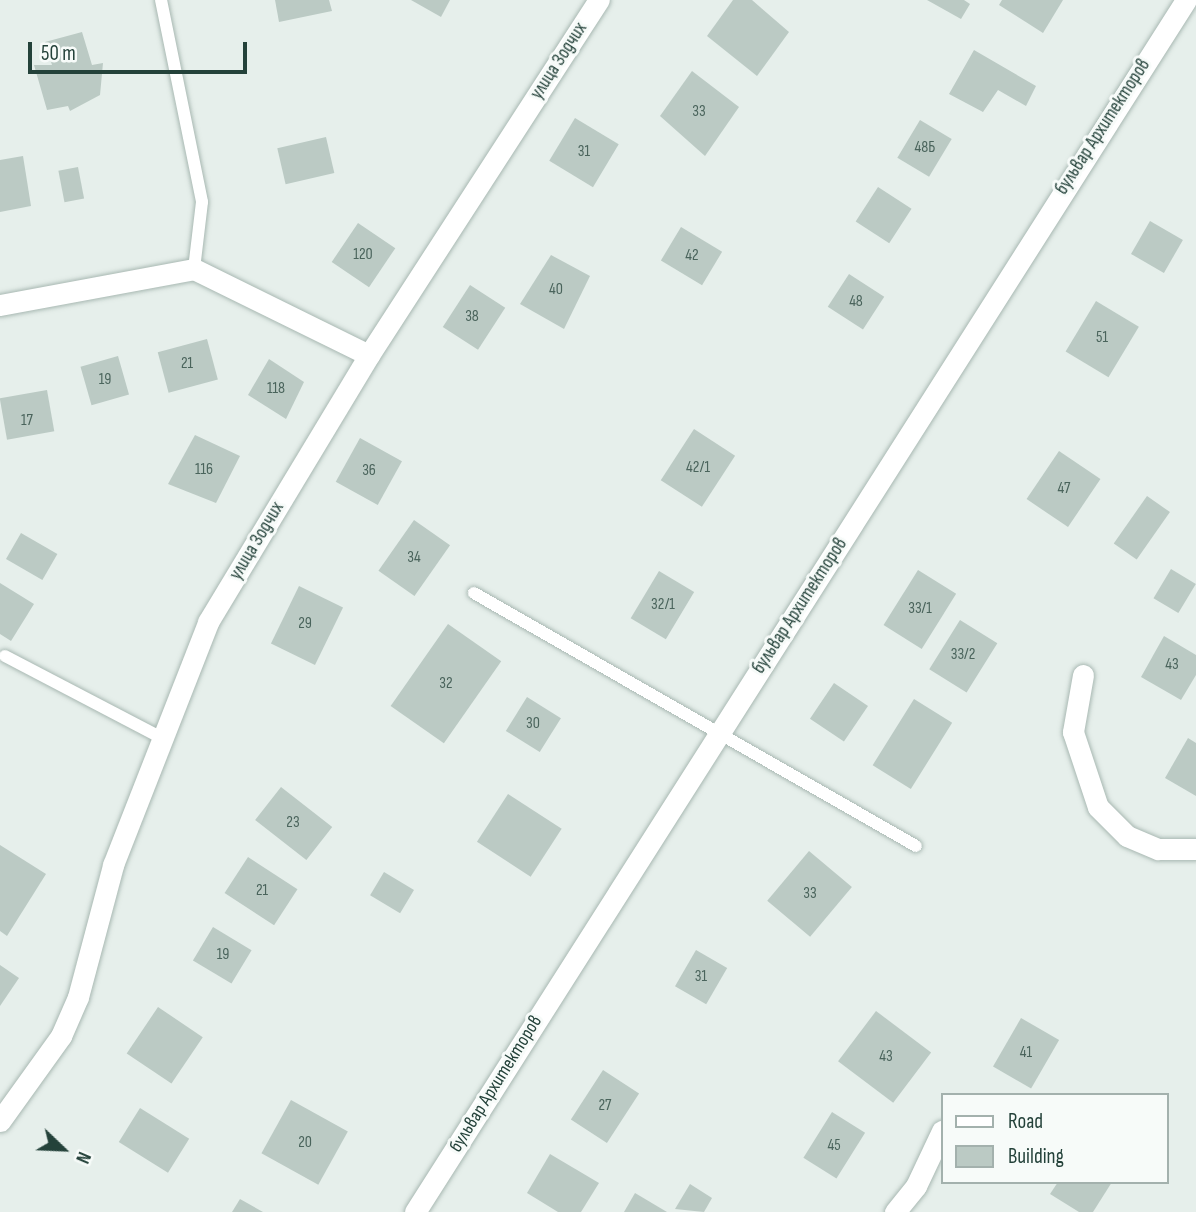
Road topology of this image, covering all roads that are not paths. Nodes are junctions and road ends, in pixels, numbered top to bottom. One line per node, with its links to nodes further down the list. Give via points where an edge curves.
1 (161, 0): 4 (lane, via 202,202)
2 (598, 0): 6 (street, улица Зодчих)
3 (1186, 0): 10 (street, бульвар Архитекторов)
4 (194, 269): 5 (street); 6 (street)
5 (0, 305)
6 (369, 355): 11 (street, улица Зодчих, via 208,622)
7 (474, 593): 10 (lane)
8 (5, 656): 11 (lane)
9 (1083, 675): 13 (street, via 1073,732 1098,807 1127,836 1158,849)
10 (721, 730): 12 (lane); 16 (street, бульвар Архитекторов)
11 (160, 737): 14 (street, улица Зодчих, via 113,865 78,997 61,1036)
12 (916, 846)
13 (1196, 849)
14 (0, 1121)
15 (940, 1135): 17 (street, via 916,1186)
16 (415, 1212)
17 (895, 1212)

